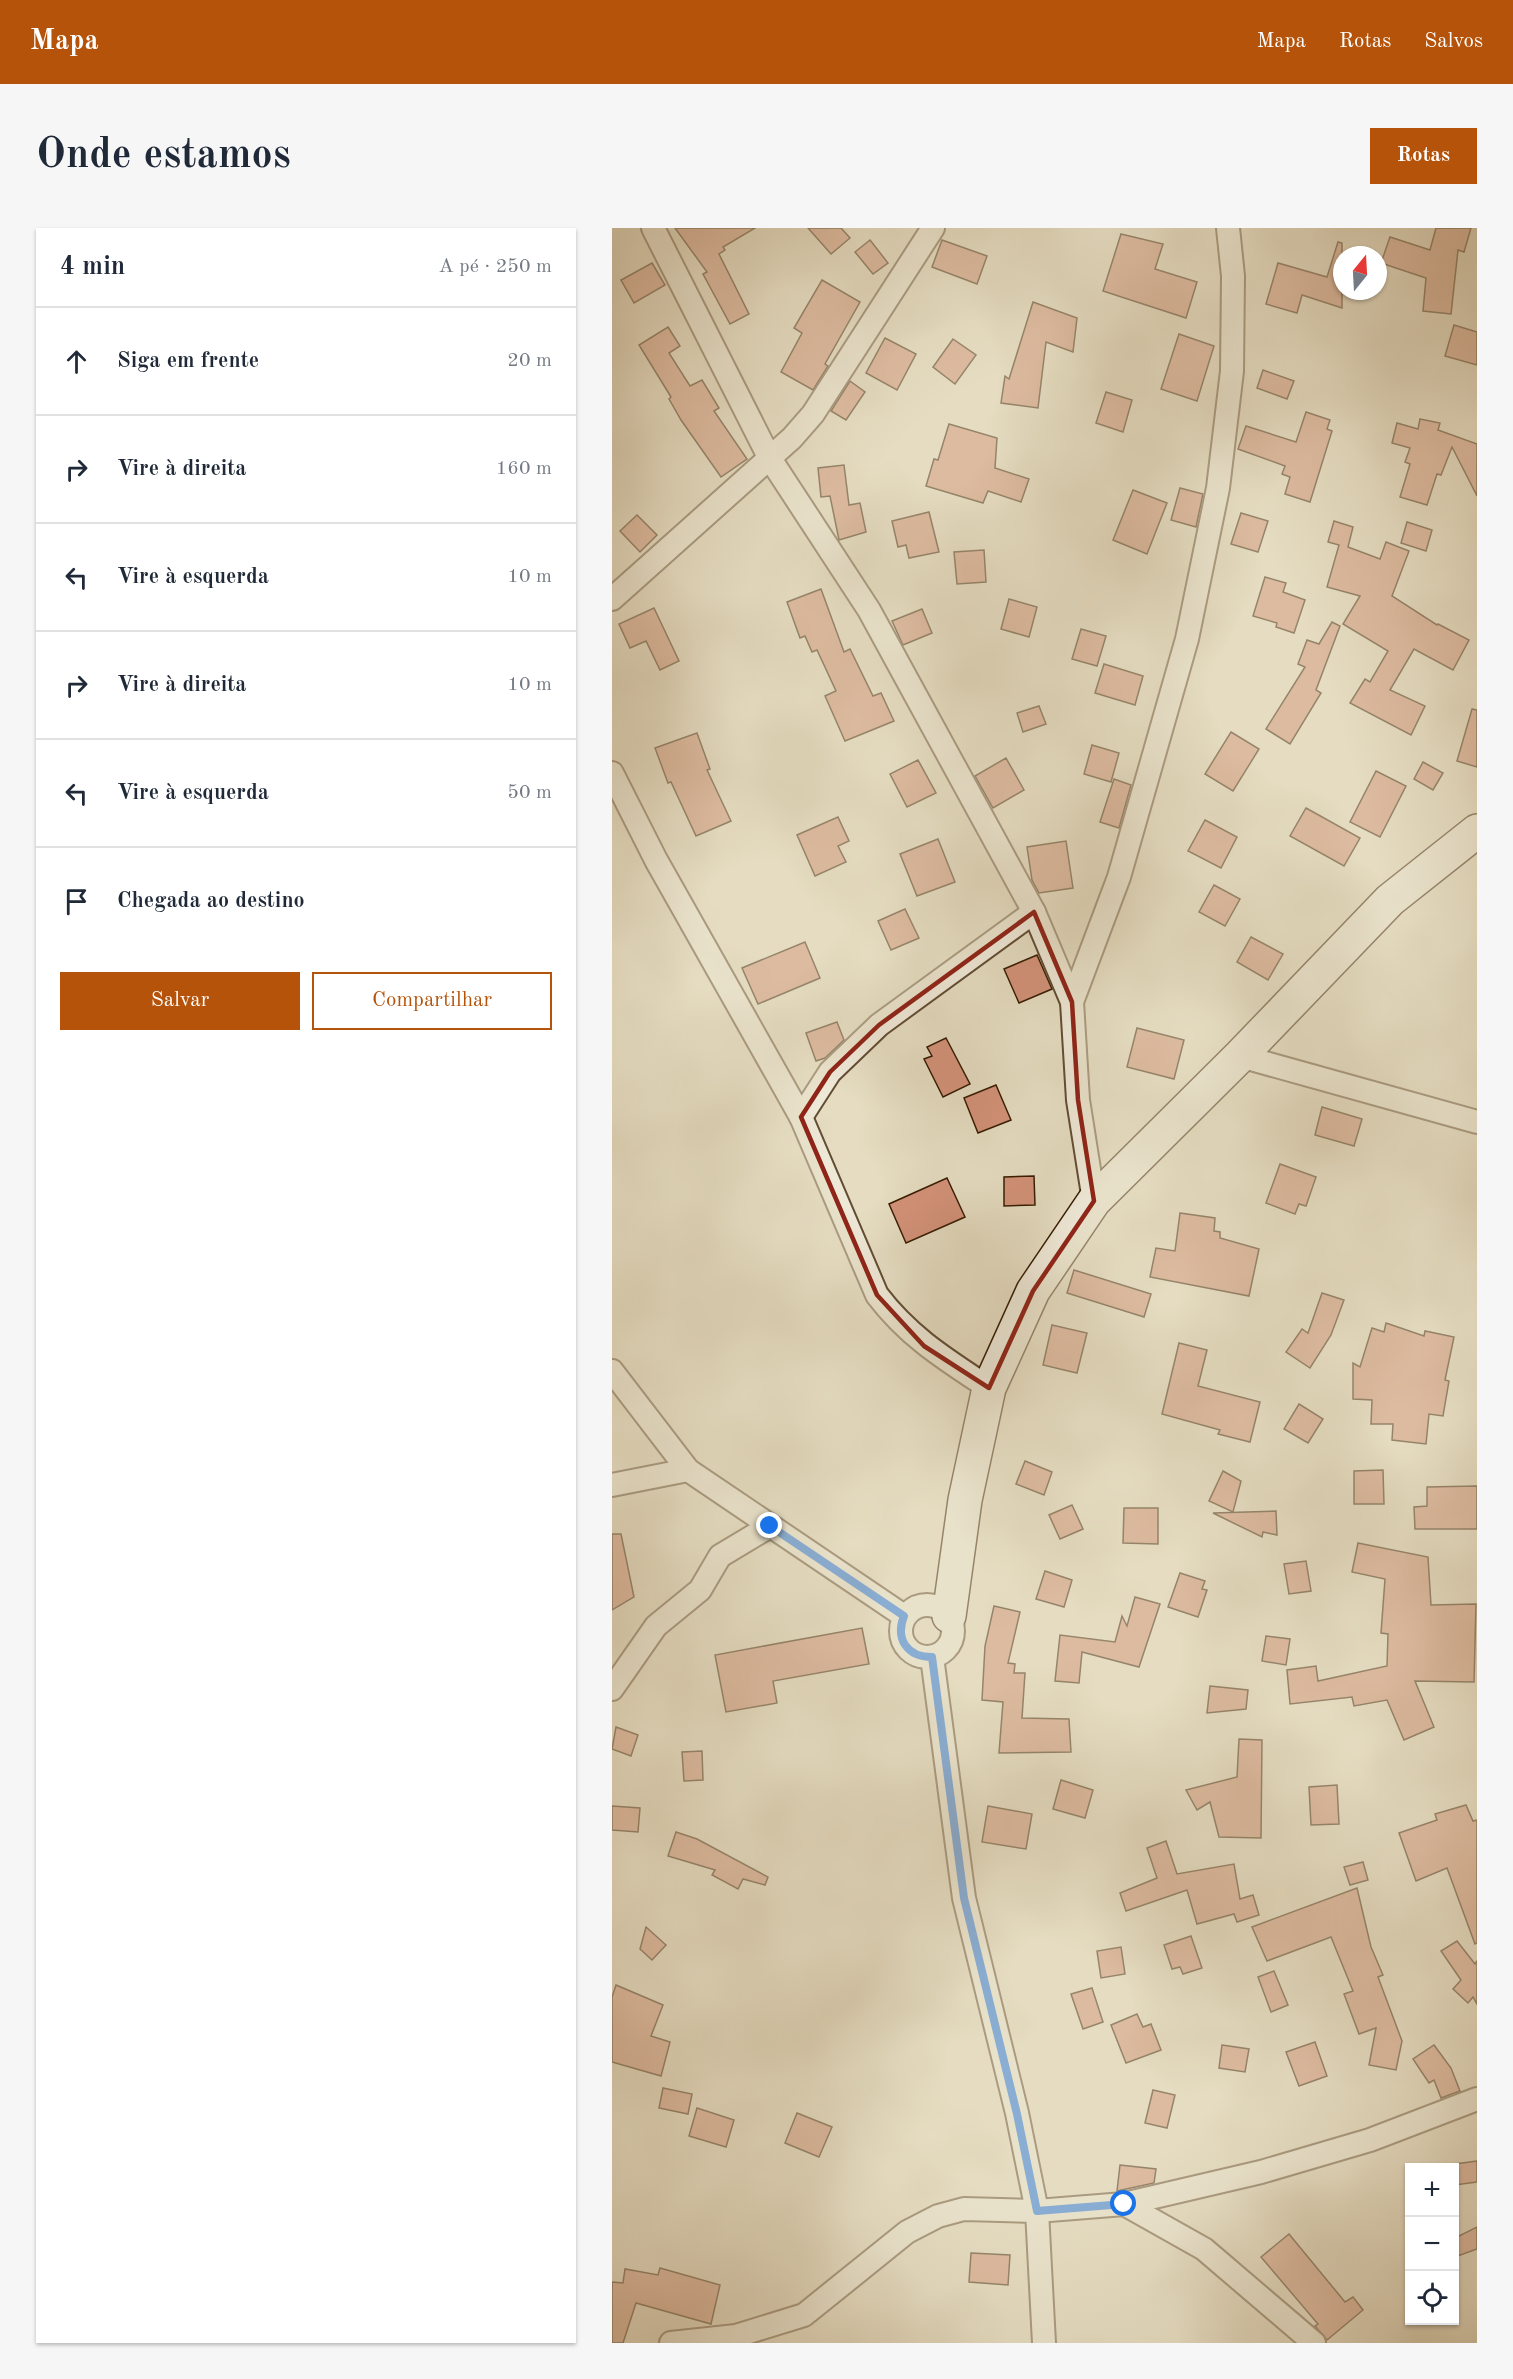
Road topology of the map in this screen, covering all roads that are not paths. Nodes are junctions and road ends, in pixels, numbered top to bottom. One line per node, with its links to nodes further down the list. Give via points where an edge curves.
1 (653, 228): 4 (street)
2 (933, 228): 4 (street, via 813,414)
3 (1228, 228): 9 (street, via 1233,276 1232,371 1218,488 1181,662 1119,878)
4 (769, 457): 5 (street); 8 (street, via 869,610)
5 (612, 599)
6 (612, 773): 11 (street, via 656,860)
7 (1477, 831): 10 (street, via 1390,900)
8 (1034, 912): 9 (street); 11 (street, via 879,1025 830,1072)
9 (1072, 1002): 13 (street, via 1078,1100)
10 (1240, 1056): 12 (street); 13 (street)
11 (801, 1117): 15 (street, via 877,1295 924,1346)
12 (1477, 1122)
13 (1094, 1201): 15 (street, via 1033,1291)
14 (612, 1371): 16 (street)
15 (989, 1388): 20 (street, via 965,1500)
16 (688, 1470): 17 (street); 18 (street)
17 (612, 1485)
18 (770, 1526): 19 (street); 22 (street, via 720,1556 700,1590 656,1626)
19 (904, 1616): 20 (street, via 911,1608 932,1604); 21 (street, via 900,1626 904,1646 912,1653)
20 (949, 1616): 21 (street, via 953,1636 942,1653)
21 (932, 1657): 25 (street, via 964,1898)
22 (612, 1689)
23 (1477, 2099): 24 (street, via 1370,2140 1262,2172)
24 (1124, 2204): 25 (street); 28 (street, via 1204,2249)
25 (1037, 2211): 26 (street, via 964,2209 938,2216 908,2232 804,2315 736,2336); 27 (street)
26 (671, 2343)
27 (1044, 2343)
28 (1314, 2343)

